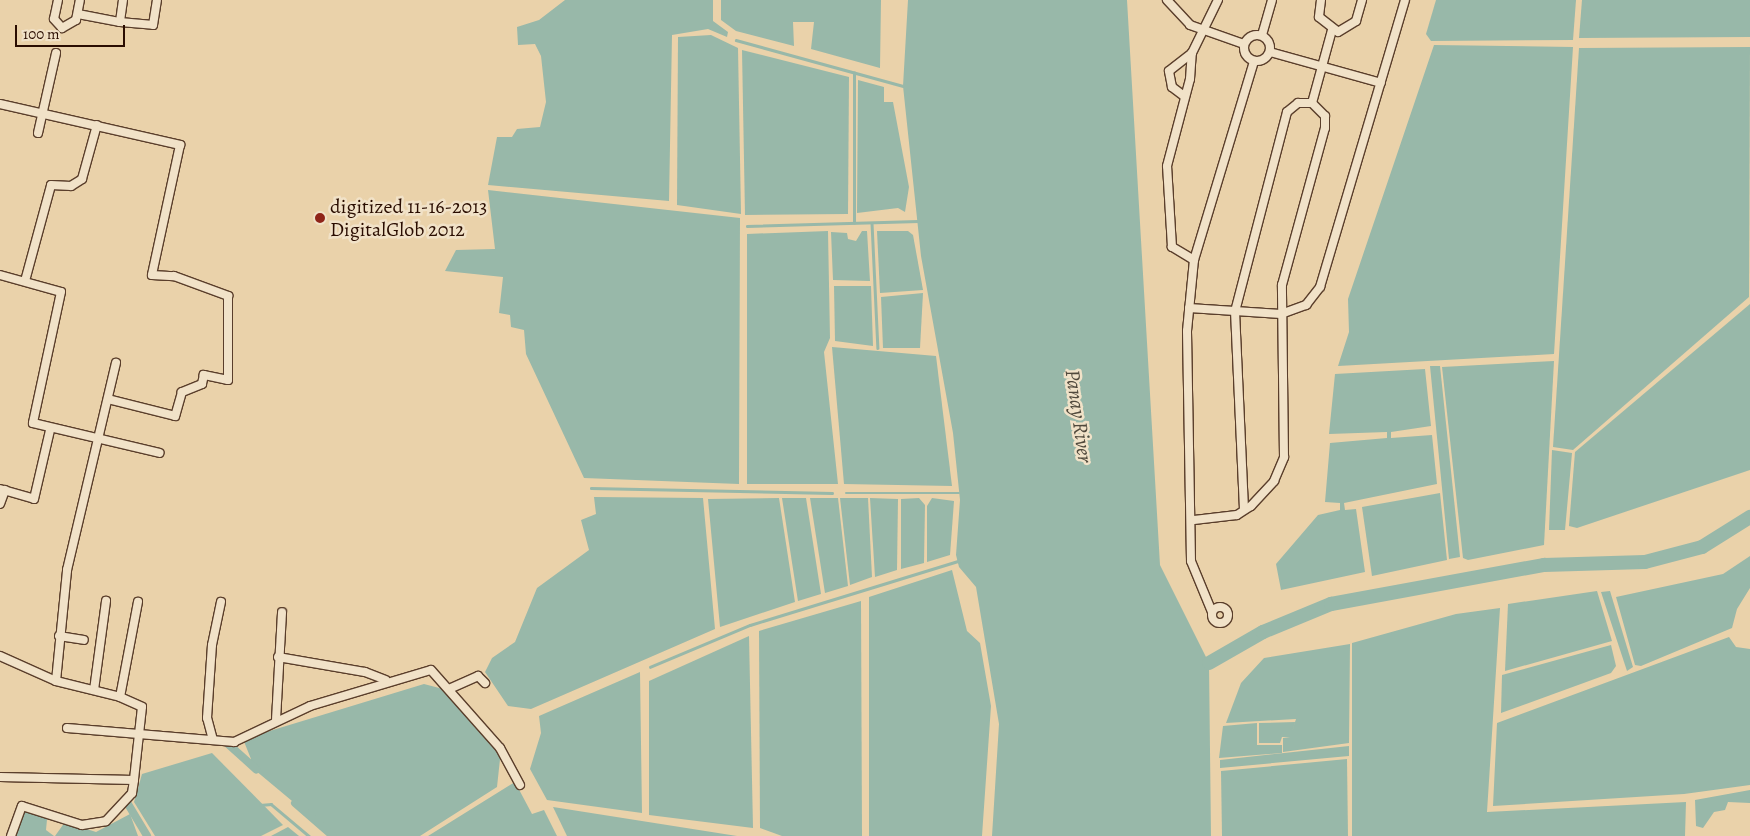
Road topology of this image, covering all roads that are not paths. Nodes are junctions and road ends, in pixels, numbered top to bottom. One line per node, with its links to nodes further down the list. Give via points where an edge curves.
1 (58, 0): 11 (street, via 56,24 71,27)
2 (80, 0): 11 (street)
3 (123, 0): 12 (street)
4 (157, 0): 12 (street, via 153,25)
5 (1167, 0): 14 (street, via 1180,17)
6 (1218, 0): 14 (street)
7 (1272, 0): 15 (street)
8 (1321, 0): 13 (street, via 1319,17)
9 (1362, 0): 13 (street, via 1351,27)
10 (1406, 0): 22 (street)
11 (78, 14): 12 (street)
12 (120, 22)
13 (1332, 30): 21 (street)
14 (1202, 32): 16 (street); 19 (street)
15 (1262, 35): 16 (street, via 1253,35); 17 (street, via 1270,44)
16 (1244, 44): 20 (street, via 1245,52)
17 (1270, 52): 20 (street, via 1266,58); 21 (street)
18 (56, 53): 26 (street)
19 (1192, 53): 23 (street); 23 (street, via 1169,71 1172,87)
20 (1254, 61): 29 (street)
21 (1323, 68): 22 (street); 24 (street)
22 (1381, 83): 34 (street, via 1325,277 1306,305)
23 (1184, 96): 29 (street, via 1169,154 1168,186 1172,247)
24 (1312, 103): 33 (street, via 1298,103 1288,112); 34 (street, via 1325,116 1325,128 1286,266)
25 (0, 104): 26 (street)
26 (41, 115): 27 (street); 28 (street)
27 (97, 125): 31 (street, via 82,179 71,186 52,185); 36 (street, via 180,145 152,275 174,276 228,296 228,380 204,375 202,384 182,392 175,416)
28 (38, 134)
29 (1194, 260): 32 (street)
30 (0, 275): 31 (street)
31 (25, 281): 37 (street, via 61,292 33,414 33,423)
32 (1189, 308): 33 (street); 43 (street, via 1185,377)
33 (1235, 311): 34 (street); 42 (street)
34 (1281, 314): 42 (street, via 1284,457 1274,481)
35 (116, 363): 36 (street)
36 (108, 399): 38 (street)
37 (50, 430): 38 (street); 40 (street, via 34,499)
38 (99, 440): 39 (street); 49 (street, via 67,570)
39 (160, 453)
40 (2, 490): 41 (street)
41 (0, 504)
42 (1244, 509): 43 (street, via 1221,518)
43 (1194, 520): 48 (street, via 1191,561)
44 (106, 600): 57 (street)
45 (138, 602): 58 (street)
46 (220, 602): 62 (street, via 212,645 207,718)
47 (282, 612): 52 (street)
48 (1212, 612)
49 (59, 636): 50 (street); 54 (street)
50 (84, 640)
51 (0, 656): 54 (street)
52 (278, 657): 53 (street, via 366,672); 59 (street)
53 (386, 680): 56 (street, via 431,670); 59 (street)
54 (56, 681): 57 (street)
55 (485, 683): 56 (street, via 478,676)
56 (449, 689): 65 (street, via 500,748)
57 (94, 690): 58 (street)
58 (120, 697): 61 (street, via 140,705)
59 (276, 720): 62 (street, via 234,742)
60 (67, 728): 61 (street)
61 (139, 737): 62 (street); 64 (street)
62 (213, 740)
63 (0, 777): 64 (street)
64 (134, 780): 66 (street, via 132,793 106,821 82,825 22,806)
65 (520, 785)
66 (10, 836)

